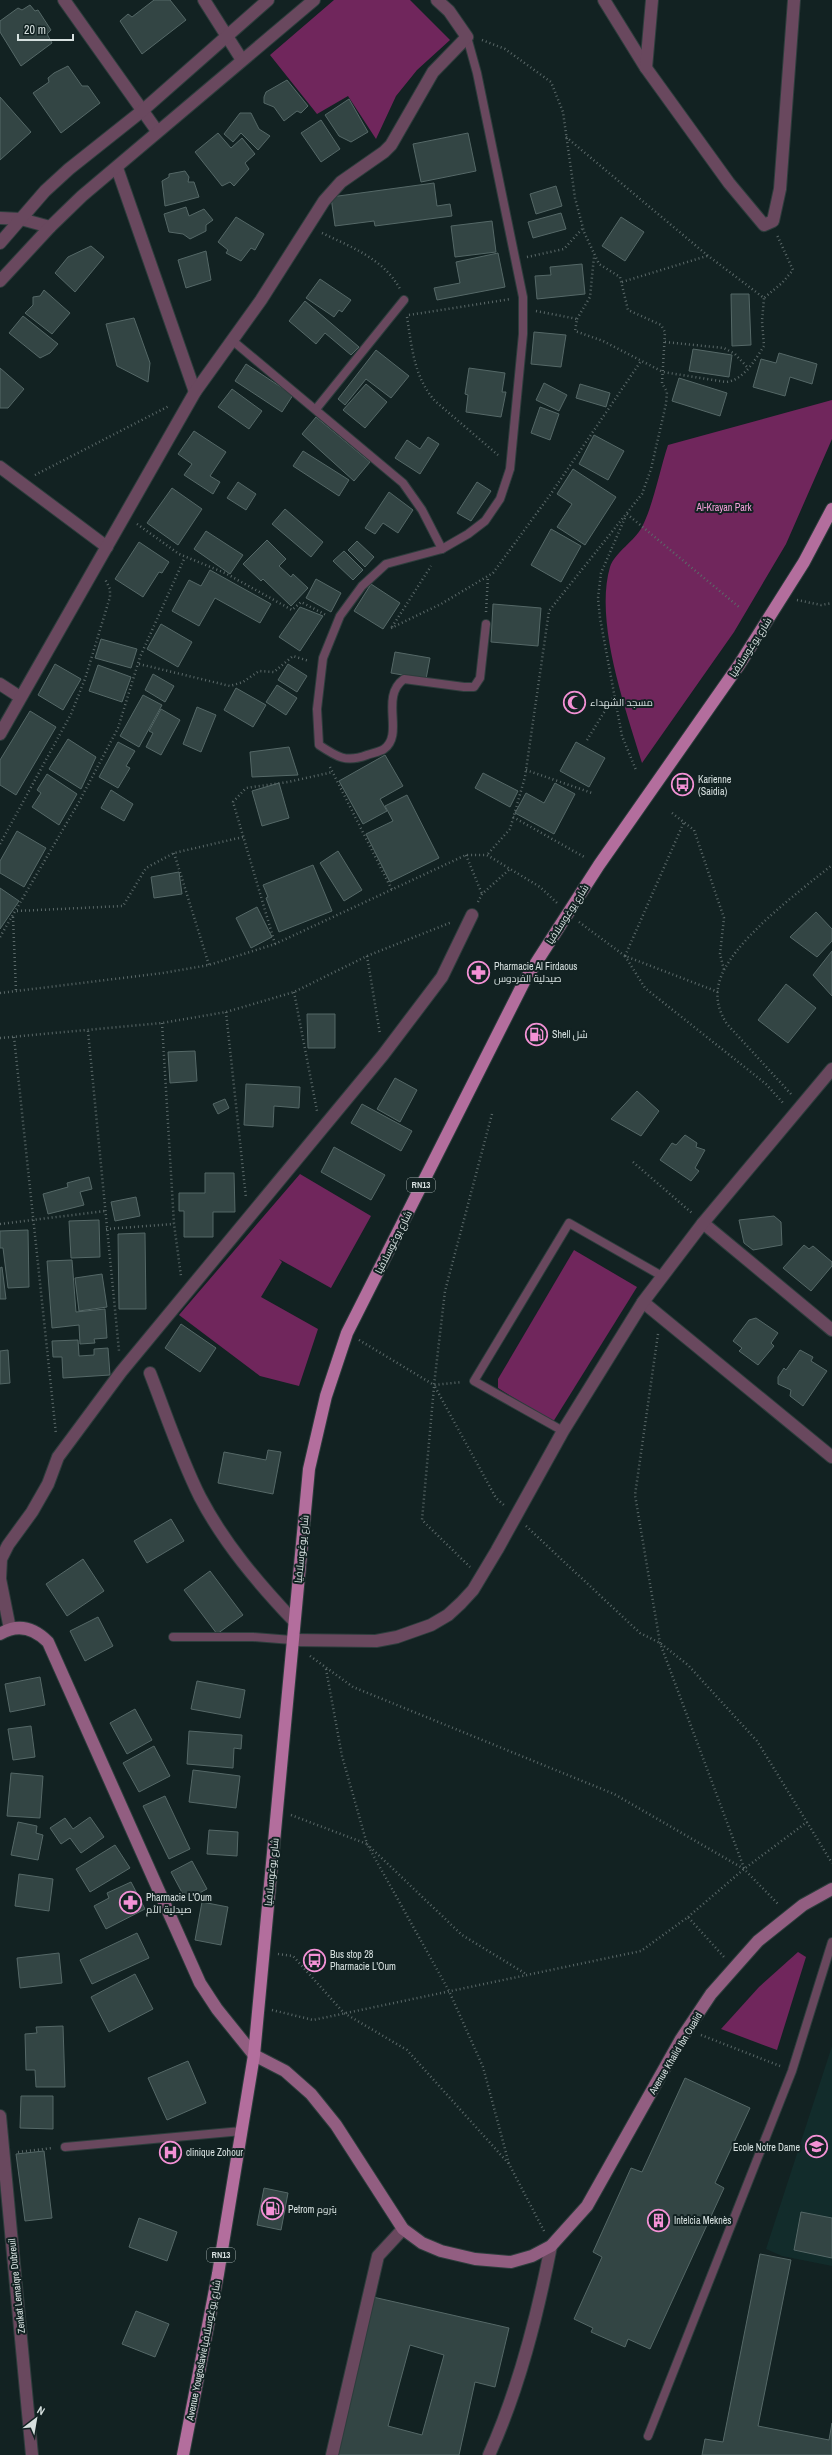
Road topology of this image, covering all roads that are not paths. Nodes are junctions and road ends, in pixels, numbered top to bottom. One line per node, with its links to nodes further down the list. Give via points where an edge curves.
1 (64, 0): 13 (street)
2 (204, 0): 9 (street)
3 (268, 0): 9 (street)
4 (314, 0): 11 (street)
5 (437, 0): 10 (street, via 449,11)
6 (604, 0): 12 (street)
7 (652, 0): 12 (street)
8 (794, 0): 12 (street, via 780,189 778,208 771,224 764,225 759,222)
9 (227, 35): 11 (street); 13 (street)
10 (467, 37): 22 (street, via 433,72 391,145 341,182 324,201); 28 (lane, via 516,259 522,297 523,334 510,465 500,499 485,520 468,534)
11 (242, 60): 14 (street)
12 (646, 68)
13 (142, 111): 14 (street); 17 (street, via 69,169)
14 (157, 131): 15 (street)
15 (116, 168): 18 (street); 23 (street)
16 (0, 218): 17 (street)
17 (21, 219): 18 (street); 19 (street)
18 (50, 227): 20 (street)
19 (0, 243)
20 (0, 281)
21 (404, 300): 24 (lane)
22 (233, 341): 23 (street); 24 (lane)
23 (196, 392): 27 (street)
24 (316, 409): 28 (lane, via 403,483 422,510)
25 (0, 467): 27 (street)
26 (832, 509): 42 (main road, شارع يوغوسلافيا / RN13, via 804,562 739,665 599,865 525,980 347,1333 326,1396 309,1470)
27 (107, 547): 31 (street)
28 (442, 549): 29 (lane, via 386,564 362,586 337,621 322,664 317,709 319,745 336,757 354,760 385,748 392,735 392,694 397,684 404,679 474,687 480,678)
29 (486, 624)
30 (0, 684): 31 (street)
31 (20, 697): 32 (street)
32 (0, 734)
33 (472, 915): 43 (street, via 442,977 383,1055 121,1372 58,1457 48,1484 1,1559 0,1579)
34 (832, 1069): 35 (street)
35 (703, 1223): 36 (street); 38 (street)
36 (662, 1276): 37 (street); 40 (lane, via 569,1223 474,1381)
37 (643, 1302): 40 (street); 41 (street)
38 (832, 1330)
39 (150, 1373): 42 (street, via 201,1498 237,1555)
40 (563, 1431): 45 (street, via 473,1590 448,1615 431,1625 397,1637 376,1641)
41 (832, 1457)
42 (293, 1620): 45 (main road, شارع يوغوسلافيا / RN13)
43 (5, 1632): 48 (main road, via 21,1628 31,1630 48,1642 200,1983)
44 (173, 1637): 45 (lane, via 253,1637)
45 (292, 1640): 48 (main road, شارع يوغوسلافيا / RN13)
46 (832, 1889): 54 (main road, Avenue Khalid Ibn Oualid, via 803,1905 758,1941 711,1994 687,2029 587,2206)
47 (832, 1942): 55 (lane, via 792,2071)
48 (254, 2055): 50 (main road, Avenue Yougoslavieشارع يوغوسلافيا / RN13); 53 (main road, via 285,2072 310,2094 336,2125)
49 (0, 2116): 52 (street, Zenkat Lemaiqre Dubreuil)
50 (242, 2131): 51 (lane); 57 (main road, Avenue Yougoslavieشارع يوغوسلافيا / RN13, via 218,2274)
51 (65, 2147)
52 (1, 2154): 56 (street, Zenkat Lemaiqre Dubreuil)
53 (403, 2229): 54 (main road, via 422,2243 440,2251 475,2259 511,2262 532,2256); 58 (street, via 378,2256)
54 (551, 2246): 59 (street, via 538,2311 503,2425)
55 (648, 2436)
56 (32, 2455)
57 (183, 2455)
58 (332, 2455)
59 (490, 2455)

